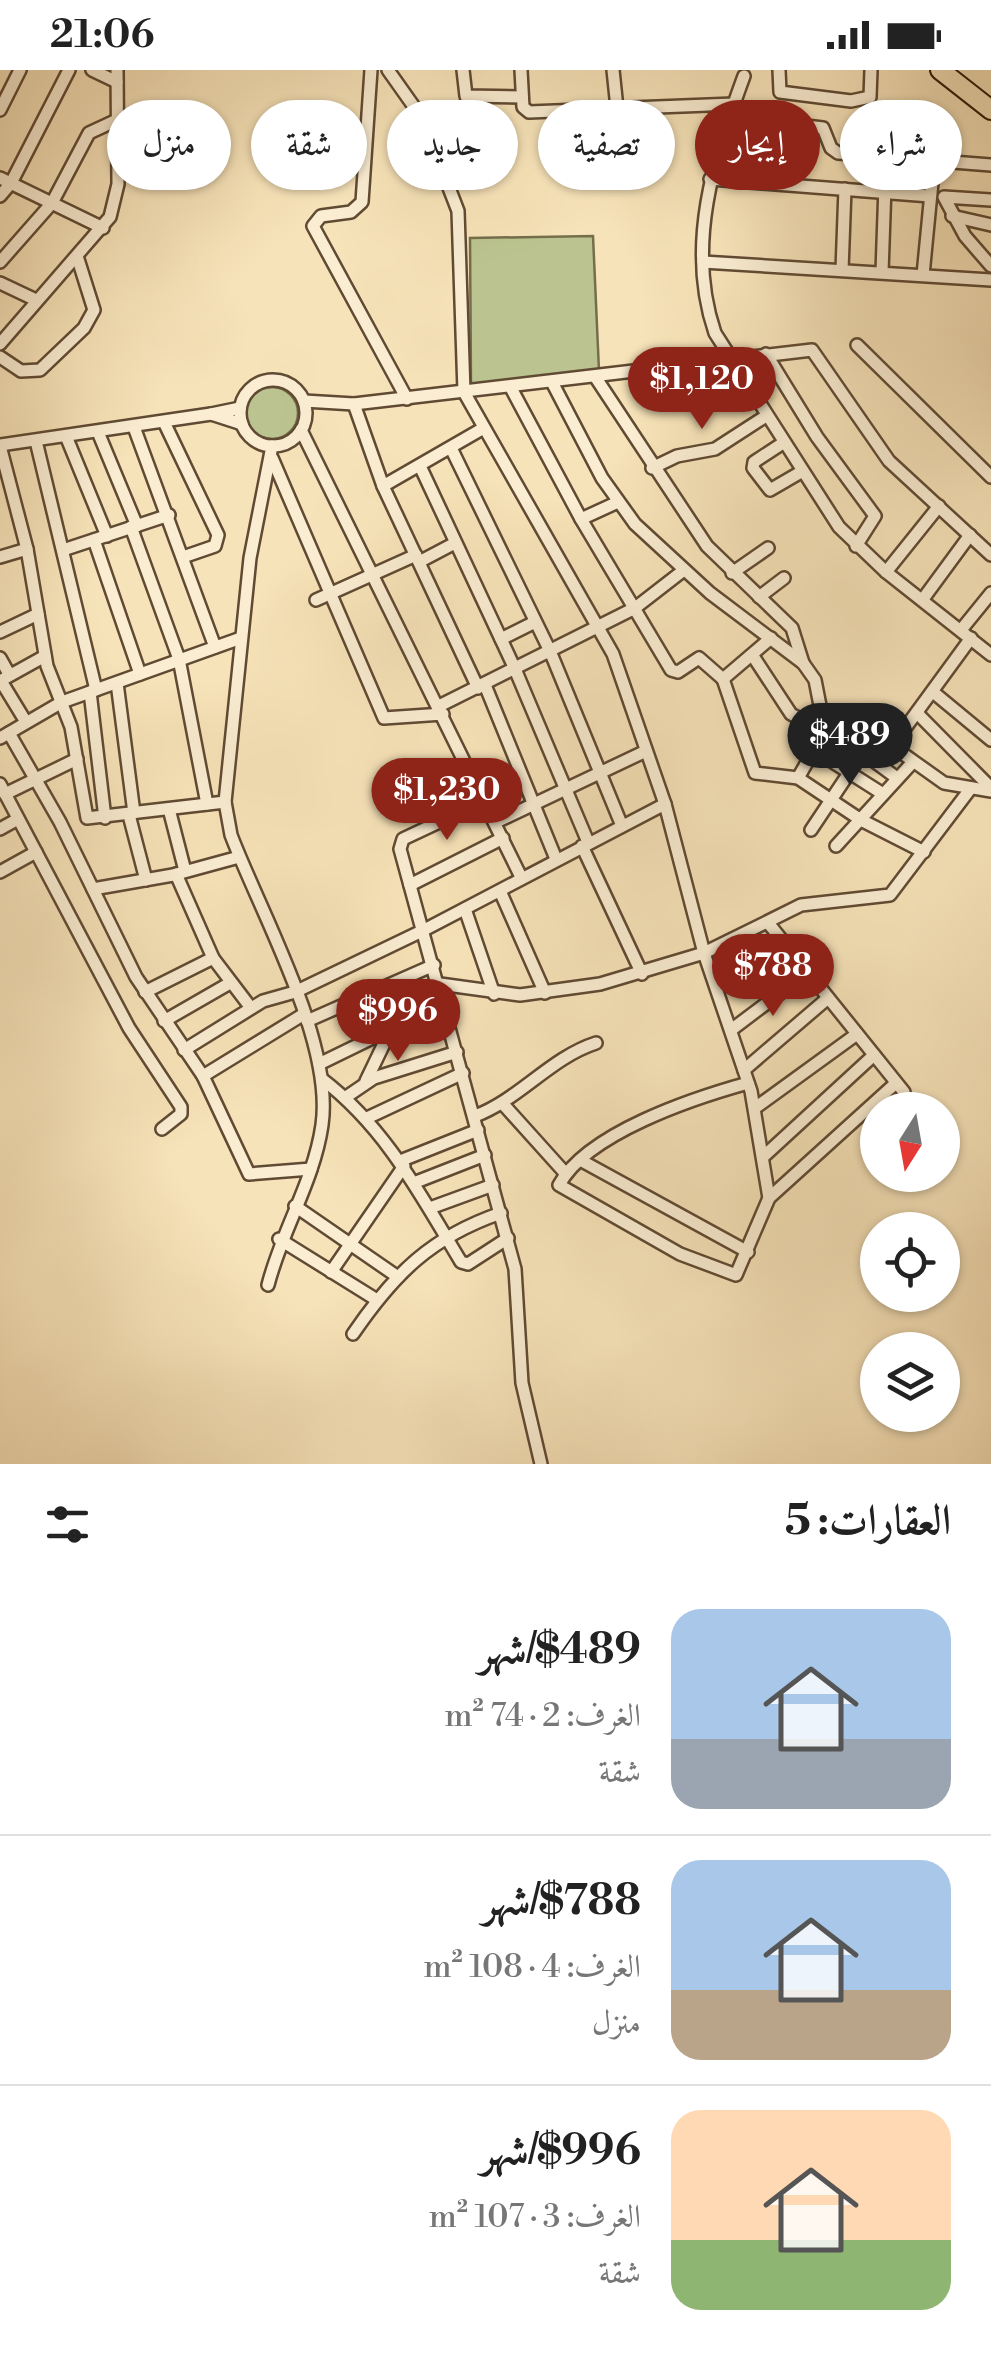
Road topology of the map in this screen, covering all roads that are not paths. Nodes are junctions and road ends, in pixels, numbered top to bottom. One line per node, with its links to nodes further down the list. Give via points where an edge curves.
1 (20, 70): 19 (street)
2 (69, 70): 27 (street)
3 (92, 70): 14 (street)
4 (371, 70): 60 (street, via 362,202 351,212 321,216 313,226)
5 (388, 70): 59 (street, via 422,118 455,198)
6 (463, 70): 15 (street, via 466,96)
7 (521, 70): 15 (street)
8 (614, 70): 17 (street)
9 (779, 70): 10 (street, via 780,92 860,101 871,94)
10 (871, 70)
11 (940, 70): 20 (main road)
12 (954, 70): 16 (main road)
13 (746, 72): 18 (street)
14 (117, 76)
15 (522, 97): 21 (street, via 529,112)
16 (991, 98)
17 (617, 100)
18 (736, 100)
19 (0, 110)
20 (991, 110)
21 (538, 112)
22 (107, 125): 37 (street, via 89,133)
23 (820, 127): 24 (street)
24 (840, 152)
25 (962, 163): 26 (street)
26 (991, 165)
27 (6, 180): 34 (street); 37 (street)
28 (116, 190): 40 (street)
29 (709, 190): 43 (street)
30 (845, 190): 45 (street)
31 (858, 190): 33 (street)
32 (931, 190): 35 (street)
33 (885, 192): 35 (street); 46 (street)
34 (0, 196)
35 (930, 196): 47 (street)
36 (991, 200): 38 (street, via 944,197)
37 (52, 203): 40 (street); 42 (street)
38 (952, 216): 39 (street); 44 (street)
39 (991, 225)
40 (103, 228): 41 (street)
41 (77, 256): 50 (street); 54 (street, via 94,301 92,318 40,370 21,371)
42 (0, 262)
43 (703, 262): 45 (street); 55 (street, via 704,298)
44 (991, 266)
45 (842, 270): 46 (street)
46 (882, 272): 47 (street)
47 (922, 274): 48 (street)
48 (991, 280)
49 (0, 283): 50 (street)
50 (36, 300): 51 (street)
51 (0, 344)
52 (857, 344): 82 (street)
53 (766, 354): 55 (street); 86 (street, via 812,350 888,461); 93 (street, via 875,516)
54 (0, 357)
55 (729, 357): 56 (street); 66 (street)
56 (596, 378): 57 (street); 80 (street)
57 (552, 382): 58 (street); 85 (street)
58 (510, 386): 59 (street); 88 (street)
59 (464, 392): 60 (street); 71 (street)
60 (407, 398): 62 (street)
61 (304, 400): 63 (street); 64 (street, via 290,384 268,380 248,390); 69 (street)
62 (354, 404): 63 (street); 83 (street)
63 (335, 406): 69 (street)
64 (240, 408): 65 (street); 68 (street)
65 (210, 414): 67 (street); 68 (street)
66 (766, 416): 75 (street); 80 (street, via 715,449)
67 (164, 422): 70 (street); 99 (street, via 218,535 215,546)
68 (242, 424): 78 (street)
69 (303, 426): 78 (street); 104 (street)
70 (134, 427): 72 (street); 87 (street)
71 (482, 429): 77 (street); 114 (street)
72 (98, 432): 73 (street); 89 (street)
73 (66, 436): 74 (street); 91 (street)
74 (36, 441): 76 (street); 96 (street)
75 (783, 444): 81 (street); 81 (street, via 752,468 770,490)
76 (0, 446): 84 (street)
77 (451, 448): 79 (street); 113 (street)
78 (272, 452): 106 (street); 117 (street)
79 (420, 466): 83 (street); 92 (street)
80 (652, 468): 103 (street)
81 (801, 472): 93 (street)
82 (991, 476)
83 (383, 486): 100 (street)
84 (6, 495): 95 (street)
85 (618, 502): 88 (street); 101 (street)
86 (939, 506): 90 (street); 102 (street)
87 (169, 515): 89 (street); 99 (street)
88 (582, 519): 111 (street)
89 (134, 527): 91 (street); 126 (street)
90 (970, 535): 98 (street); 109 (street)
91 (101, 538): 96 (street); 129 (street)
92 (455, 542): 100 (street); 119 (street)
93 (856, 546): 102 (street)
94 (768, 548): 103 (street)
95 (27, 549): 97 (street); 112 (street)
96 (62, 550): 134 (street)
97 (0, 556)
98 (991, 556)
99 (183, 557): 120 (street)
100 (417, 559): 104 (street); 133 (street)
101 (684, 570): 111 (street); 118 (street)
102 (886, 572): 109 (street)
103 (732, 573): 108 (street)
104 (372, 576): 106 (street); 137 (street)
105 (784, 578): 108 (street)
106 (332, 593): 110 (street); 137 (street, via 384,718)
107 (991, 593): 116 (street)
108 (759, 597): 127 (street, via 792,628)
109 (923, 599): 116 (street)
110 (316, 600)
111 (635, 608): 114 (street); 131 (street, via 671,670 699,658)
112 (38, 614): 115 (street); 123 (street)
113 (535, 622): 119 (street); 122 (street)
114 (600, 626): 122 (street); 145 (street)
115 (0, 632)
116 (966, 634): 121 (street); 135 (street)
117 (241, 638): 120 (street); 161 (street)
118 (771, 638): 124 (street); 127 (street)
119 (501, 639): 128 (street)
120 (215, 646): 126 (street)
121 (989, 649)
122 (550, 651): 128 (street); 150 (street)
123 (45, 656): 130 (street); 136 (street)
124 (752, 656): 131 (street); 140 (street, via 791,714)
125 (0, 658): 130 (street)
126 (179, 659): 129 (street); 162 (street)
127 (803, 663): 140 (street, via 821,697)
128 (515, 669): 133 (street); 157 (street)
129 (140, 674): 132 (street)
130 (3, 678): 139 (street)
131 (723, 679): 151 (street, via 755,773)
132 (117, 683): 134 (street); 166 (street)
133 (481, 686): 137 (street); 164 (street)
134 (93, 691): 136 (street); 167 (street)
135 (933, 692): 138 (street); 142 (street)
136 (62, 702): 139 (street); 147 (street)
137 (442, 710): 154 (street)
138 (918, 714): 143 (street); 158 (street)
139 (26, 722): 141 (street)
140 (820, 730): 144 (street)
141 (5, 735): 153 (street)
142 (991, 740)
143 (892, 746): 146 (street, via 873,737); 148 (street)
144 (814, 750): 149 (street); 151 (street)
145 (646, 751): 150 (street); 163 (street)
146 (862, 753): 149 (street); 152 (street)
147 (77, 759): 153 (street); 167 (street, via 87,818)
148 (912, 763): 152 (street); 155 (street, via 950,786)
149 (851, 772): 159 (street); 160 (street)
150 (600, 775): 157 (street); 171 (street)
151 (798, 778): 160 (street)
152 (898, 778): 159 (street)
153 (36, 780): 156 (street); 186 (street)
154 (478, 783): 170 (street); 185 (street, via 446,816 400,842)
155 (971, 788): 158 (street); 178 (street)
156 (2, 789): 168 (street)
157 (567, 790): 164 (street); 175 (street)
158 (991, 790)
159 (883, 794): 169 (street)
160 (832, 801): 169 (street); 173 (street)
161 (225, 802): 162 (street); 179 (street)
162 (207, 804): 165 (street)
163 (665, 804): 171 (street); 191 (street)
164 (533, 807): 170 (street); 180 (street)
165 (169, 810): 166 (street); 182 (street)
166 (131, 814): 167 (street); 184 (street)
167 (105, 818)
168 (18, 819): 172 (street); 177 (street)
169 (861, 820): 176 (street); 178 (street)
170 (496, 822): 174 (street)
171 (622, 826): 175 (street)
172 (0, 828)
173 (811, 830)
174 (503, 838): 183 (street); 185 (street)
175 (585, 844): 180 (street); 195 (street)
176 (836, 846)
177 (36, 852): 181 (street); 225 (street, via 128,1028 181,1107)
178 (924, 852): 189 (street, via 890,895 814,902)
179 (239, 856): 182 (street); 199 (street)
180 (556, 859): 183 (street)
181 (0, 872)
182 (180, 873): 184 (street); 192 (street)
183 (521, 877): 187 (street)
184 (146, 880): 186 (street)
185 (410, 885): 190 (street)
186 (93, 888): 198 (street)
187 (500, 890): 188 (street); 200 (street)
188 (465, 909): 190 (street); 201 (street)
189 (769, 924): 191 (street); 194 (street)
190 (424, 930): 193 (street); 199 (street)
191 (704, 953): 195 (street); 208 (street)
192 (213, 958): 196 (street); 198 (street)
193 (434, 965): 197 (street); 205 (street)
194 (808, 972): 202 (street); 208 (street)
195 (642, 974): 200 (street)
196 (230, 983): 204 (street); 206 (street)
197 (440, 984): 201 (street); 203 (street)
198 (146, 992): 206 (street)
199 (295, 992): 204 (street); 205 (street)
200 (545, 993): 201 (street)
201 (494, 994)
202 (828, 998): 209 (street); 217 (street)
203 (444, 1004): 207 (street); 212 (street)
204 (251, 1008): 211 (street)
205 (305, 1018): 214 (street); 216 (street)
206 (164, 1021): 211 (street)
207 (391, 1030): 214 (street); 219 (street)
208 (731, 1030): 217 (street)
209 (857, 1034): 213 (street); 222 (street)
210 (596, 1043): 221 (street, via 570,1053)
211 (184, 1050): 216 (street)
212 (457, 1052): 215 (street); 219 (street)
213 (874, 1055): 228 (street); 235 (street, via 900,1088)
214 (319, 1064): 218 (street)
215 (463, 1073): 223 (street); 224 (street)
216 (204, 1076): 231 (street, via 251,1175)
217 (746, 1077): 222 (street); 229 (street, via 666,1108)
218 (322, 1079): 220 (street); 231 (street, via 322,1126)
219 (366, 1081): 220 (street)
220 (346, 1097): 224 (street)
221 (504, 1104): 223 (street); 232 (street)
222 (755, 1108): 228 (street)
223 (474, 1116): 226 (street)
224 (368, 1118): 230 (street)
225 (162, 1129)
226 (478, 1130): 227 (street); 230 (street)
227 (485, 1155): 233 (street); 234 (street)
228 (762, 1157): 235 (street)
229 (582, 1160): 232 (street); 243 (street)
230 (402, 1163): 233 (street); 242 (street)
231 (310, 1169): 236 (street)
232 (566, 1174): 243 (street, via 560,1187 726,1274 739,1274)
233 (416, 1182): 237 (street)
234 (493, 1185): 237 (street); 238 (street)
235 (769, 1198): 243 (street)
236 (295, 1206): 241 (street); 242 (street)
237 (430, 1208): 239 (street)
238 (500, 1213): 239 (street); 240 (street)
239 (445, 1235): 240 (street, via 466,1264); 245 (street)
240 (508, 1238): 249 (street, via 522,1383)
241 (280, 1240): 244 (street); 246 (street)
242 (349, 1243): 244 (street); 245 (street)
243 (748, 1252)
244 (332, 1272): 247 (street)
245 (398, 1276): 247 (street)
246 (268, 1285)
247 (378, 1300): 248 (street)
248 (353, 1334)
249 (542, 1464)

